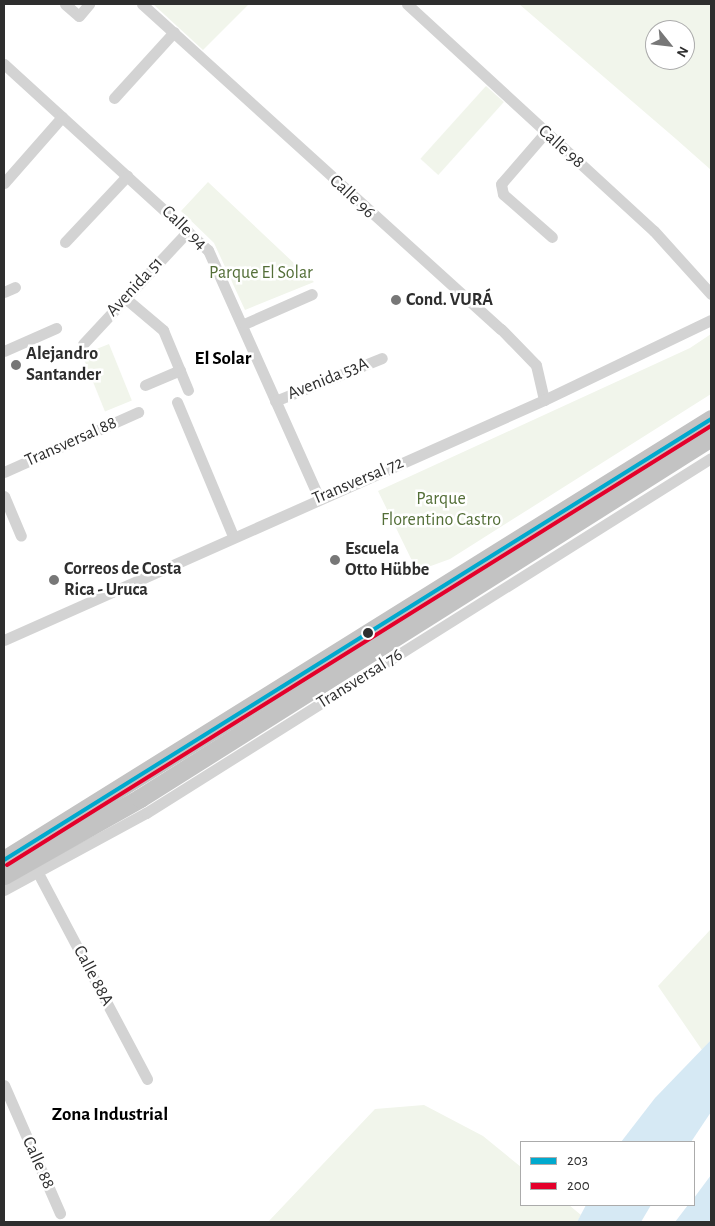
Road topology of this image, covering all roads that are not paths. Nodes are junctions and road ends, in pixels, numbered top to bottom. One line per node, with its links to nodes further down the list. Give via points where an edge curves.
1 (65, 4): 2 (street, via 79,16)
2 (89, 4)
3 (142, 4): 5 (street, Calle 96)
4 (407, 4): 9 (street, Calle 98)
5 (174, 32): 7 (street); 29 (street, Calle 96, via 501,329 536,365)
6 (4, 64): 8 (street, Calle 94)
7 (114, 98)
8 (62, 117): 10 (street, Calle 94); 11 (street)
9 (545, 133): 13 (street, via 502,184 503,194); 18 (street, Calle 98, via 654,231)
10 (128, 176): 12 (street, Calle 94); 14 (street)
11 (4, 182)
12 (188, 231): 19 (street, Avenida 51); 21 (street, Calle 94, via 208,250)
13 (552, 237)
14 (65, 242)
15 (15, 287): 16 (street)
16 (4, 292)
17 (312, 294): 21 (street)
18 (711, 294)
19 (125, 298): 23 (street, Avenida 51); 26 (street, via 163,330)
20 (711, 320): 29 (street, Transversal 72)
21 (244, 324): 30 (street, Calle 94)
22 (56, 328): 24 (street)
23 (83, 344)
24 (5, 346)
25 (382, 358): 30 (street, Avenida 53A)
26 (180, 370): 27 (street); 28 (street)
27 (145, 385)
28 (188, 390)
29 (544, 400): 38 (street, Transversal 72)
30 (275, 401): 38 (street, Calle 94)
31 (177, 402): 40 (street)
32 (138, 412): 36 (street, Transversal 88)
33 (711, 419): 42 (highway)
34 (711, 438): 44 (highway, via 140,798)
35 (711, 458): 43 (street, Transversal 76, via 146,813)
36 (4, 472)
37 (4, 496): 39 (street)
38 (319, 498): 40 (street, Transversal 72)
39 (20, 536)
40 (233, 536): 41 (street, Transversal 72)
41 (4, 640)
42 (4, 860)
43 (38, 874): 45 (street, Transversal 76); 46 (street, Calle 88A)
44 (4, 875)
45 (4, 890)
46 (148, 1079)
47 (4, 1085): 48 (street, Calle 88)
48 (60, 1213)

